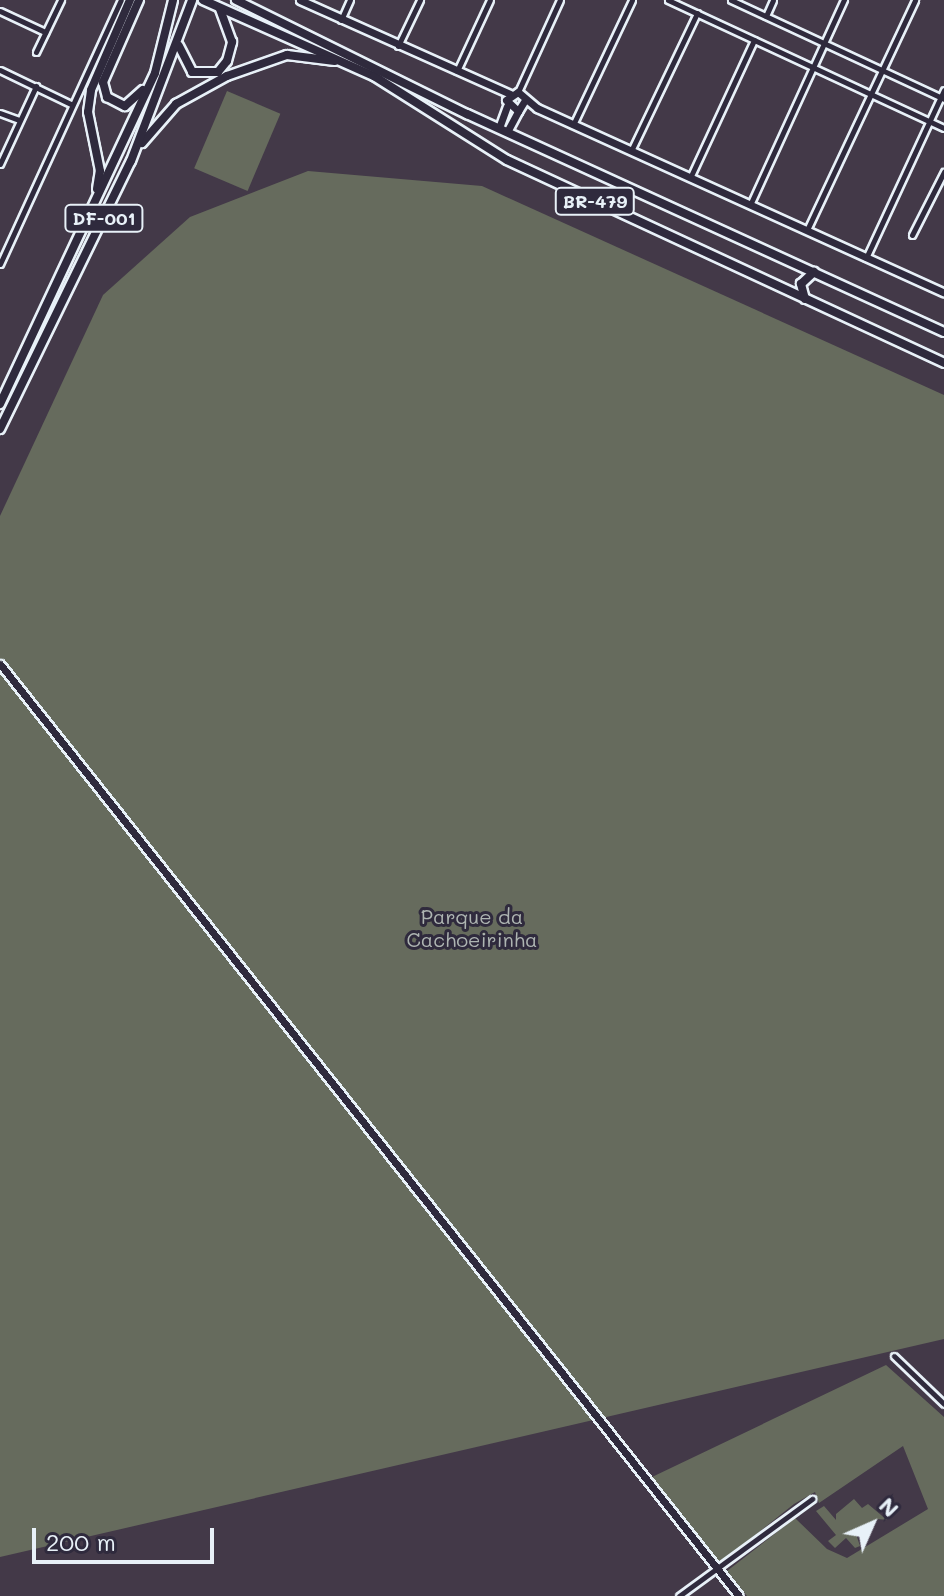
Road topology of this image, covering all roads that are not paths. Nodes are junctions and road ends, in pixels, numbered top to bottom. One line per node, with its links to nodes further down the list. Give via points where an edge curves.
1 (61, 0): 27 (street)
2 (121, 0): 40 (street)
3 (130, 0): 40 (main road)
4 (139, 0): 38 (main road, via 104,90 125,106)
5 (173, 0): 38 (main road, DF-001)
6 (192, 0): 29 (main road, DF-001)
7 (236, 0): 26 (main road, BR-479)
8 (252, 0): 26 (main road)
9 (300, 0): 25 (street)
10 (350, 0): 25 (street)
11 (420, 0): 31 (street)
12 (490, 0): 36 (street)
13 (560, 0): 43 (street)
14 (632, 0): 50 (street)
15 (668, 0): 23 (street)
16 (731, 0): 24 (street)
17 (773, 0): 24 (street)
18 (844, 0): 30 (street)
19 (915, 0): 37 (street)
20 (205, 1): 21 (main road, BR-479)
21 (220, 8): 29 (main road, via 232,42 218,72 192,72); 33 (main road, BR-479)
22 (0, 11): 27 (street)
23 (697, 13): 28 (street); 53 (street)
24 (766, 16): 30 (street)
25 (341, 20): 31 (street)
26 (279, 22): 52 (main road, BR-479)
27 (45, 32): 32 (street)
28 (754, 40): 34 (street); 58 (street)
29 (179, 44): 55 (main road, DF-001)
30 (823, 44): 34 (street); 37 (street)
31 (398, 46): 36 (street)
32 (36, 52)
33 (347, 63): 55 (main road, via 287,55 227,76 176,104); 67 (main road, BR-479, via 411,96 507,160)
34 (813, 67): 42 (street); 60 (street)
35 (0, 70): 39 (street)
36 (457, 71): 43 (street)
37 (881, 71): 42 (street); 44 (street)
38 (155, 73): 59 (main road, DF-001)
39 (36, 86): 45 (street); 48 (street)
40 (86, 88): 45 (street); 59 (main road, via 100,171)
41 (944, 90): 44 (street)
42 (870, 93): 49 (street); 61 (street)
43 (510, 98): 46 (street); 46 (street); 52 (street)
44 (942, 99): 49 (street)
45 (72, 104): 64 (street)
46 (522, 106): 50 (street); 52 (street)
47 (0, 113): 48 (street)
48 (19, 120): 54 (street)
49 (929, 122): 51 (street); 63 (street)
50 (573, 125): 53 (street)
51 (944, 128)
52 (503, 130): 65 (main road, BR-479)
53 (631, 151): 58 (street)
54 (2, 156): 56 (street)
55 (131, 161): 71 (main road, DF-001)
56 (0, 164)
57 (944, 172): 62 (street)
58 (690, 178): 60 (street)
59 (93, 205): 70 (main road, DF-001)
60 (750, 205): 61 (street)
61 (807, 231): 63 (street)
62 (912, 235)
63 (866, 258): 66 (street)
64 (0, 264)
65 (814, 272): 67 (main road, via 801,284); 68 (main road, BR-479)
66 (944, 293)
67 (805, 299): 69 (main road, BR-479)
68 (944, 332)
69 (944, 363)
70 (0, 404)
71 (0, 429)
72 (0, 664): 76 (street)
73 (894, 1356): 74 (street)
74 (944, 1404)
75 (812, 1499): 76 (street)
76 (718, 1570): 77 (street); 78 (street)
77 (679, 1596)
78 (739, 1596)

